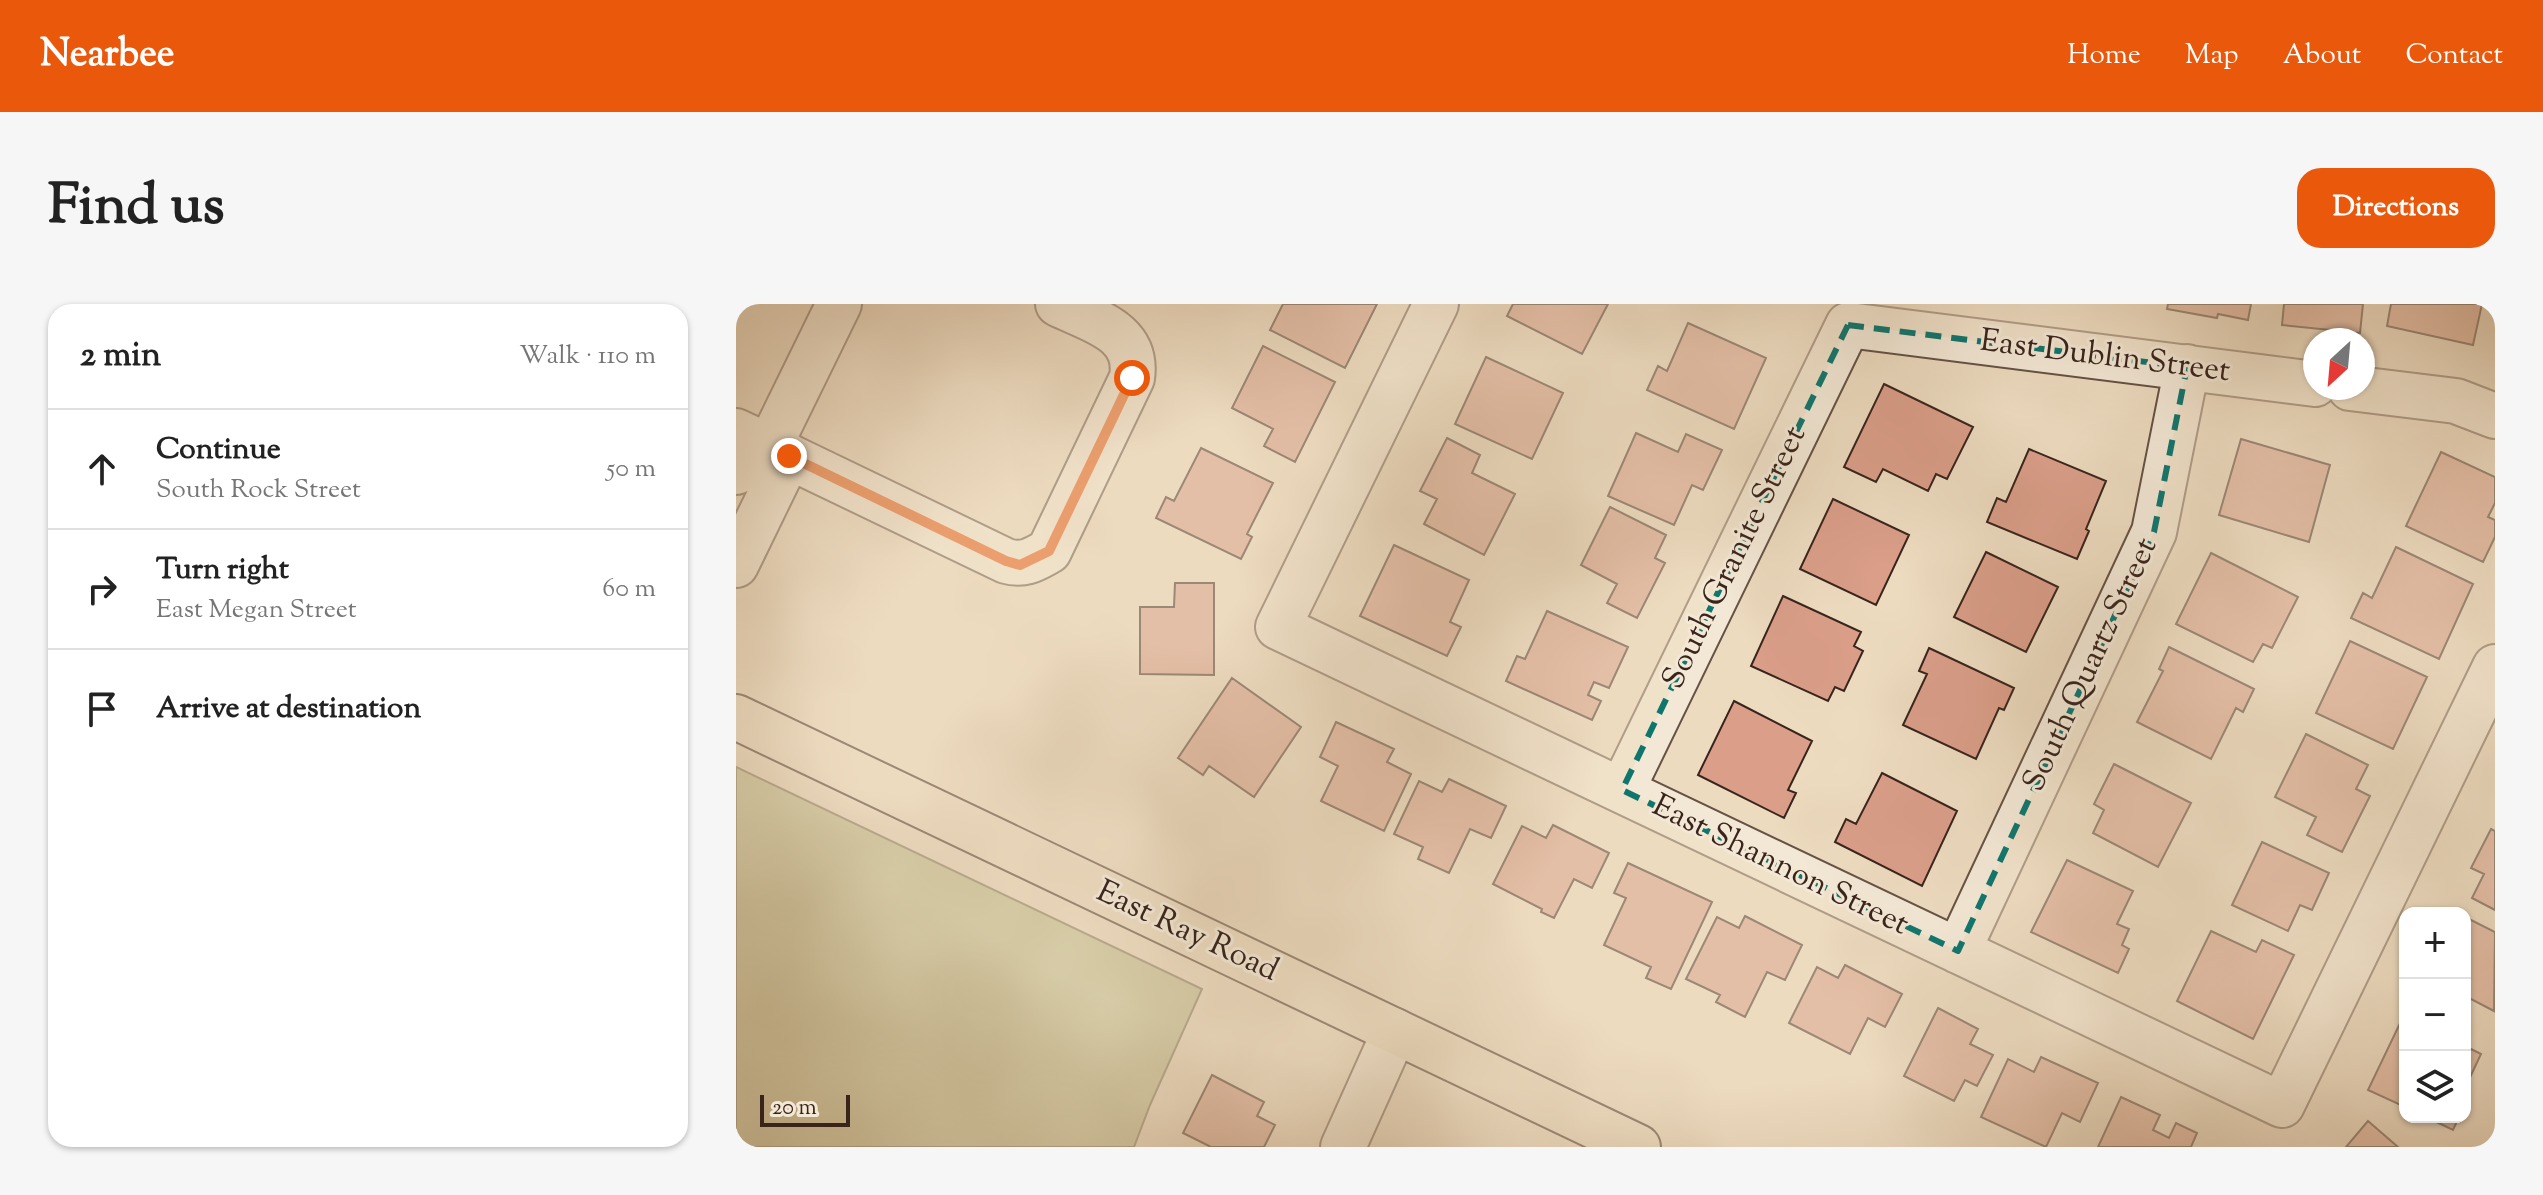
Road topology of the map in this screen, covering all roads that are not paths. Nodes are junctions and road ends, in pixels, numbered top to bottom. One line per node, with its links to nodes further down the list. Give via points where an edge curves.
1 (839, 304): 9 (street)
2 (1058, 304): 9 (street, via 1117,333 1134,361 1132,378 1049,551 1033,560 1020,565 1006,561)
3 (1436, 304): 13 (street, East Shannon Street, via 1278,627)
4 (1848, 325): 5 (street, East Dublin Street); 13 (street, South Granite Street)
5 (2187, 367): 6 (street, East Dublin Street); 14 (street, South Quartz Street, via 2154,532)
6 (2303, 382)
7 (2375, 391): 8 (street, via 2456,401)
8 (2495, 416)
9 (756, 449): 10 (street)
10 (736, 565)
11 (2495, 667): 14 (street, East Shannon Street, via 2282,1105)
12 (736, 717): 15 (main road, East Ray Road)
13 (1622, 790): 14 (street, East Shannon Street)
14 (1958, 951)
15 (1395, 1031): 16 (street); 17 (main road, East Ray Road)
16 (1343, 1147)
17 (1638, 1147)

